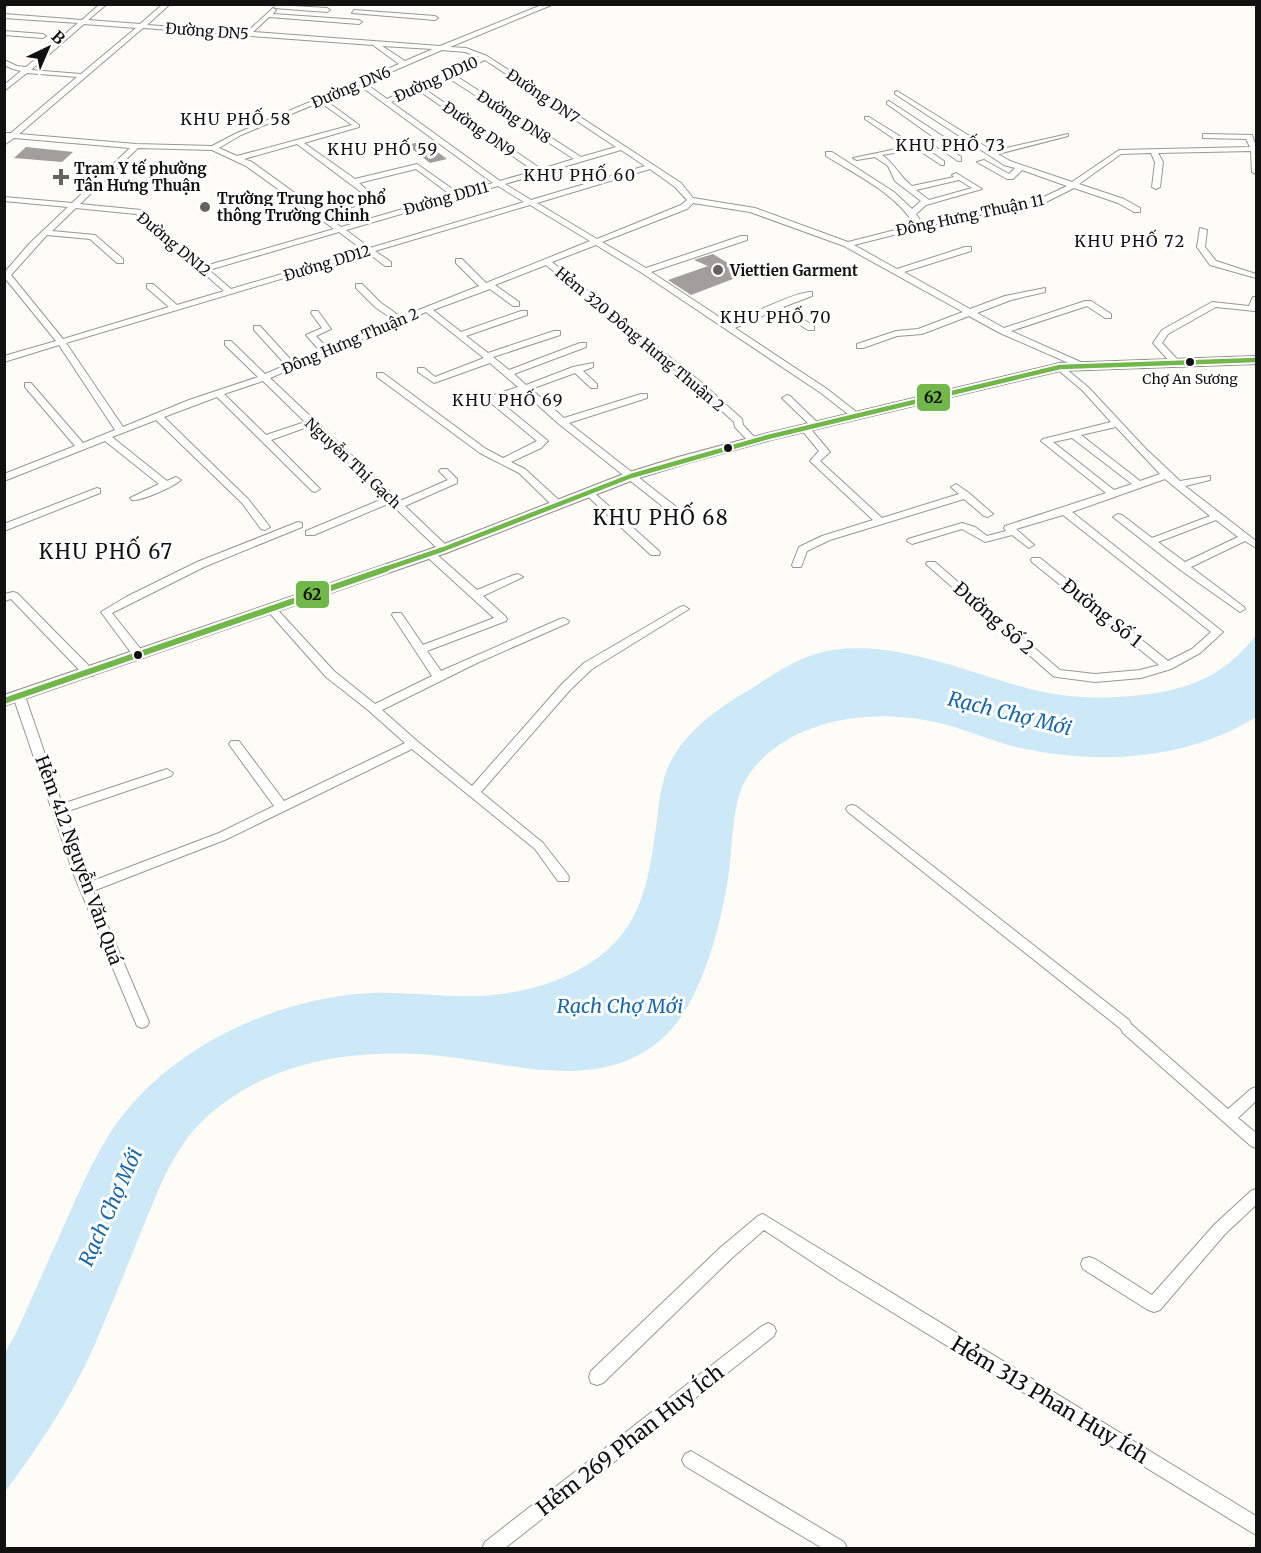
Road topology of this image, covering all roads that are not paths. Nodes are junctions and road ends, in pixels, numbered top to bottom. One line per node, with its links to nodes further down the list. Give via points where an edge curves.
1 (104, 4): 14 (street)
2 (167, 4): 15 (street)
3 (374, 4): 9 (street)
4 (524, 4): 5 (street)
5 (549, 5): 23 (street, Đường DN6)
6 (277, 6): 7 (street); 10 (street)
7 (327, 10)
8 (354, 12): 9 (street)
9 (367, 13): 12 (street); 13 (street)
10 (267, 15): 13 (street); 18 (street)
11 (4, 16): 14 (street, Đường DN5)
12 (435, 18)
13 (359, 21): 16 (street)
14 (84, 22): 15 (street, Đường DN5); 27 (street)
15 (142, 26): 18 (street, Đường DN5); 29 (street)
16 (354, 28)
17 (4, 33): 20 (street)
18 (248, 34): 21 (street, Đường DN5)
19 (348, 34): 21 (street)
20 (43, 36)
21 (343, 41): 22 (street, Đường DN5)
22 (375, 44): 23 (street, Đường DN7); 26 (street, Đường DN5)
23 (444, 47): 24 (street, Đường DN7); 26 (street, Đường DN6)
24 (485, 57): 28 (street, Đường DD10); 51 (street, Đường DN7)
25 (4, 62): 27 (street)
26 (404, 64): 30 (street, Đường DN6)
27 (25, 70): 29 (street); 32 (street)
28 (448, 74): 31 (street, Đường DD10); 60 (street, Đường DN8)
29 (83, 76): 41 (street)
30 (360, 83): 34 (street, Đường DN6); 35 (street)
31 (418, 87): 35 (street, Đường DD10); 65 (street, Đường DN9)
32 (4, 89)
33 (897, 93): 44 (street)
34 (320, 99): 45 (street, via 357,126); 50 (street, Đường DN6)
35 (388, 101): 68 (street)
36 (888, 103): 47 (street)
37 (867, 117): 49 (street)
38 (4, 135): 41 (street, Đường DN6)
39 (981, 135): 44 (street)
40 (1066, 135): 54 (street)
41 (14, 136): 46 (street); 48 (street, Đường DN6)
42 (1206, 136): 43 (street)
43 (1253, 136): 52 (street)
44 (969, 138): 47 (street); 54 (street)
45 (297, 141): 57 (street); 67 (street)
46 (4, 143)
47 (942, 143): 49 (street); 59 (street)
48 (136, 146): 50 (street, Đường DN6); 77 (street)
49 (916, 147): 56 (street); 62 (street)
50 (213, 148): 57 (street)
51 (620, 148): 60 (street, Đường DD11); 63 (street, Đường DN7)
52 (1254, 149): 53 (street, Đông Hưng Thuận 11); 66 (street)
53 (1152, 151): 69 (street, Đông Hưng Thuận 11, via 1119,152); 70 (street, via 1159,162)
54 (992, 153): 64 (street)
55 (829, 154): 79 (street, via 869,177)
56 (877, 155): 58 (street); 71 (street, via 891,165 898,179)
57 (239, 158): 80 (street)
58 (857, 158)
59 (958, 159)
60 (580, 160): 65 (street, Đường DD11)
61 (981, 162): 64 (street, via 1011,177)
62 (941, 163)
63 (650, 167): 74 (street, Đường DN7, via 678,185); 75 (street, Đường DD12)
64 (1020, 168): 69 (street)
65 (540, 171): 68 (street, Đường DD11)
66 (1257, 172)
67 (354, 182): 72 (street, via 417,166); 80 (street, via 365,192 363,200)
68 (498, 183): 72 (street, Đường DD11); 75 (street)
69 (1074, 185): 78 (street); 81 (street, Đông Hưng Thuận 11, via 1035,204)
70 (1156, 187)
71 (910, 189): 76 (street); 76 (street, via 958,177 978,189)
72 (456, 195): 82 (street, Đường DD11)
73 (6, 200): 77 (street, Đường DN12)
74 (691, 200): 86 (street, Đông Hưng Thuận 2, via 684,207); 87 (street, via 752,210)
75 (530, 203): 86 (street); 89 (street, Đường DD12)
76 (926, 203): 79 (street)
77 (75, 204): 84 (street); 94 (street, Đường DN12, via 138,212)
78 (1137, 210)
79 (913, 213): 81 (street)
80 (321, 215): 82 (street)
81 (919, 225): 87 (street, Đông Hưng Thuận 11)
82 (340, 229): 89 (street); 94 (street, Đường DD11)
83 (1203, 230): 97 (street, via 1201,247 1213,263)
84 (46, 233): 90 (street, via 92,237); 122 (street, via 7,275)
85 (744, 238): 96 (street)
86 (596, 241): 92 (street, Đông Hưng Thuận 2); 96 (street)
87 (847, 243): 95 (street)
88 (968, 249): 95 (street)
89 (370, 250): 93 (street); 102 (street, Đường DD12)
90 (120, 261)
91 (459, 261): 100 (street)
92 (547, 262): 100 (street, Đông Hưng Thuận 2); 156 (street, Hẻm 320 Đông Hưng Thuận 2, via 699,385 740,421 738,425)
93 (388, 264)
94 (203, 268): 102 (street, Đường DN12)
95 (899, 271): 111 (street)
96 (645, 272): 115 (street)
97 (1257, 276)
98 (150, 286): 107 (street)
99 (359, 286): 113 (street)
100 (488, 286): 105 (street); 108 (street, Đông Hưng Thuận 2)
101 (1042, 290): 111 (street)
102 (230, 292): 107 (street, Đường DD12)
103 (809, 294): 106 (street)
104 (1257, 299): 130 (street, via 1252,309 1215,304 1165,333 1157,343)
105 (516, 304)
106 (776, 306): 115 (street); 116 (street)
107 (175, 308): 122 (street, Đường DD12)
108 (427, 309): 113 (street, Đông Hưng Thuận 2); 120 (street)
109 (315, 313): 126 (street, via 327,329 310,335)
110 (524, 313): 120 (street)
111 (970, 313): 117 (street); 118 (street)
112 (1108, 316): 117 (street, via 1088,303)
113 (400, 320): 126 (street, Đông Hưng Thuận 2)
114 (257, 328): 133 (street)
115 (728, 328): 147 (street)
116 (811, 328)
117 (1003, 331): 132 (street)
118 (914, 332): 121 (street); 125 (street, via 892,334)
119 (557, 333): 127 (street)
120 (460, 335): 127 (street)
121 (927, 341)
122 (61, 342): 128 (street, Đường DD12); 152 (street)
123 (228, 343): 139 (street, Nguyễn Thị Gạch)
124 (583, 345): 137 (street)
125 (860, 346)
126 (326, 352): 133 (street, Đông Hưng Thuận 2)
127 (489, 358): 136 (street, via 435,380); 137 (street)
128 (4, 359)
129 (1257, 360): 130 (main road)
130 (1174, 361): 132 (main road)
131 (590, 364): 135 (street)
132 (1080, 365): 134 (main road)
133 (292, 366): 139 (street, Đông Hưng Thuận 2)
134 (1060, 367): 147 (main road, via 920,405); 150 (street, via 1082,384)
135 (576, 369): 141 (street); 142 (street)
136 (421, 370)
137 (508, 373): 142 (street)
138 (380, 375): 158 (street, via 483,451)
139 (263, 378): 143 (street, Đông Hưng Thuận 2); 149 (street, Nguyễn Thị Gạch)
140 (27, 385): 157 (street)
141 (594, 386)
142 (523, 387): 148 (street); 158 (street, via 487,401 543,441)
143 (218, 393): 146 (street, Đông Hưng Thuận 2); 155 (street)
144 (644, 396): 148 (street)
145 (787, 398): 151 (street)
146 (158, 416): 152 (street, Đông Hưng Thuận 2); 184 (street, via 245,501)
147 (856, 416): 151 (main road)
148 (562, 422): 161 (street)
149 (310, 423): 155 (street); 175 (street, Nguyễn Thị Gạch)
150 (1116, 424): 153 (street); 160 (street)
151 (811, 427): 156 (main road); 182 (street, via 825,452 816,461)
152 (121, 431): 154 (street, Đông Hưng Thuận 2)
153 (1073, 434): 165 (street); 172 (street, via 1046,441)
154 (106, 437): 157 (street, Đông Hưng Thuận 2); 166 (street)
155 (264, 439): 169 (street)
156 (753, 441): 161 (main road)
157 (81, 447): 162 (street, Đông Hưng Thuận 2)
158 (504, 461): 176 (street, via 522,471)
159 (444, 471): 175 (street, via 454,481)
160 (1167, 475): 165 (street); 167 (street)
161 (631, 476): 171 (main road); 179 (street)
162 (4, 478)
163 (1207, 478): 167 (street)
164 (176, 480): 166 (street)
165 (1138, 484): 172 (street)
166 (166, 485): 174 (street)
167 (1177, 485): 180 (street)
168 (956, 487): 173 (street)
169 (315, 489)
170 (97, 490): 185 (street)
171 (588, 492): 176 (main road); 194 (street)
172 (1113, 494): 177 (street)
173 (966, 495): 178 (street); 182 (street)
174 (135, 498)
175 (394, 502): 187 (street); 193 (street, Nguyễn Thị Gạch)
176 (557, 504): 193 (main road)
177 (1065, 512): 186 (street, via 1009,528); 209 (street, via 1218,632 1196,651)
178 (988, 514)
179 (680, 515)
180 (1218, 516): 188 (street); 190 (street)
181 (1118, 517): 190 (street)
182 (880, 521): 197 (street, via 803,549)
183 (298, 525): 208 (street, via 223,554 106,612)
184 (265, 527)
185 (4, 528)
186 (1013, 532): 189 (street, via 984,539 962,526); 191 (street)
187 (310, 533)
188 (1246, 537): 192 (street); 198 (street)
189 (912, 541)
190 (1150, 542): 198 (street)
191 (1029, 544)
192 (1257, 545)
193 (437, 551): 200 (street, Nguyễn Thị Gạch); 203 (main road)
194 (655, 553)
195 (1036, 560): 209 (street, Đường Số 1)
196 (931, 564): 209 (street, Đường Số 2, via 1058,673 1116,677)
197 (797, 565)
198 (1182, 567): 202 (street)
199 (518, 577): 200 (street)
200 (475, 595): 207 (street, Nguyễn Thị Gạch, via 501,619)
201 (9, 597): 210 (street)
202 (1235, 606)
203 (271, 609): 208 (main road); 214 (street, via 330,674)
204 (684, 609): 218 (street, via 588,666)
205 (397, 615): 207 (street)
206 (564, 621): 211 (street)
207 (420, 650): 211 (street)
208 (139, 655): 210 (main road)
209 (1167, 666)
210 (89, 673): 212 (main road)
211 (439, 677): 214 (street)
212 (19, 696): 213 (main road); 221 (street, Hẻm 412 Nguyễn Văn Quá)
213 (4, 701)
214 (374, 709): 216 (street)
215 (235, 744): 219 (street)
216 (413, 744): 218 (street); 219 (street)
217 (167, 773): 221 (street)
218 (473, 793): 222 (street, via 539,846)
219 (282, 808): 223 (street, via 223,836)
220 (852, 809): 226 (street, via 1126,1026)
221 (58, 810): 223 (street, Hẻm 412 Nguyễn Văn Quá)
222 (563, 878)
223 (86, 889): 224 (street, Hẻm 412 Nguyễn Văn Quá)
224 (142, 1022)
225 (1257, 1093): 226 (street)
226 (1229, 1117): 227 (street)
227 (1257, 1142)
228 (1257, 1196): 229 (street, via 1220,1229 1154,1305)
229 (1089, 1264)
230 (768, 1331): 234 (street, Hẻm 269 Phan Huy Ích)
231 (597, 1377): 233 (street, Hẻm 313 Phan Huy Ích, via 763,1221)
232 (691, 1460): 235 (street)
233 (1257, 1526)
234 (491, 1548)
235 (838, 1548)

